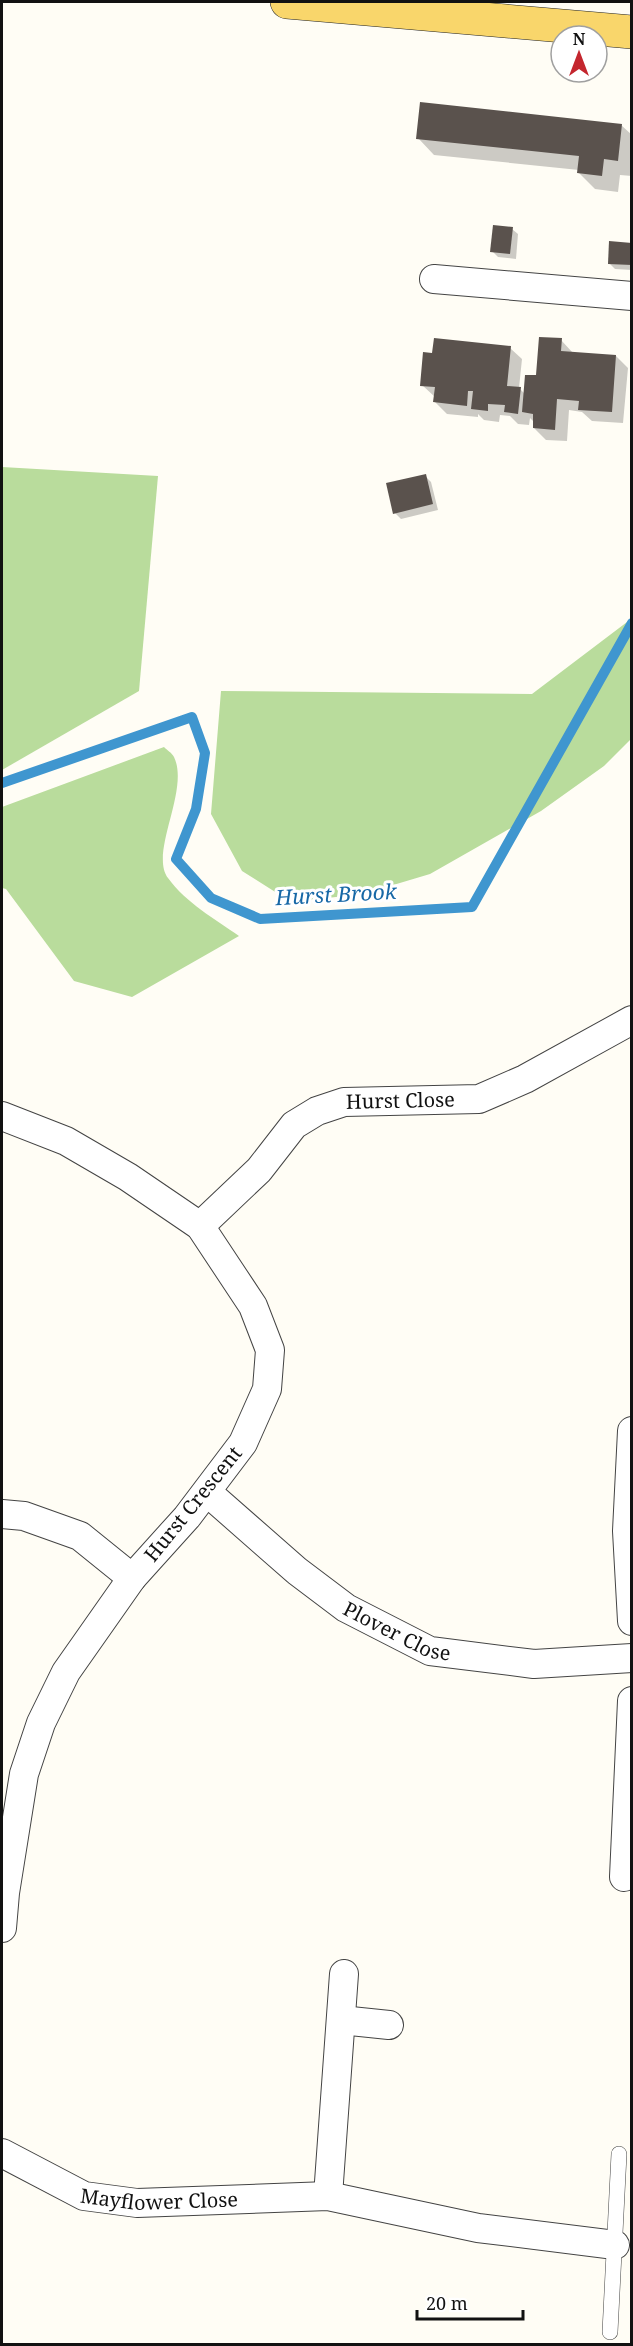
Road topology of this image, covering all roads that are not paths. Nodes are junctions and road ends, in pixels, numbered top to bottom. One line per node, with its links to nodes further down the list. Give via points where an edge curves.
1 (286, 2): 2 (main road)
2 (632, 32)
3 (434, 279): 4 (street)
4 (632, 296)
5 (632, 1020): 7 (street, Hurst Close, via 525,1079 479,1099 344,1102 317,1111 294,1125 259,1170)
6 (2, 1116): 7 (street, Hurst Crescent, via 66,1141 128,1177)
7 (200, 1227): 9 (street, Hurst Crescent, via 253,1306 270,1350 267,1389 243,1443)
8 (632, 1431): 12 (street, via 627,1531)
9 (207, 1492): 11 (street, Hurst Crescent); 13 (street, Plover Close, via 346,1608 430,1651 534,1664)
10 (2, 1514): 11 (street, via 24,1516 80,1536)
11 (132, 1578): 16 (street, Hurst Crescent, via 66,1672 41,1723 24,1774)
12 (632, 1621)
13 (632, 1658)
14 (632, 1701): 15 (street)
15 (624, 1876)
16 (3, 1892): 17 (street, Hurst Crescent)
17 (2, 1928)
18 (344, 1974): 19 (street)
19 (341, 2020): 20 (street); 23 (street)
20 (389, 2025)
21 (2, 2153): 23 (street, Mayflower Close, via 84,2196 137,2203)
22 (619, 2154): 24 (lane)
23 (328, 2196): 24 (street, Mayflower Close, via 478,2228)
24 (615, 2245): 25 (lane)
25 (610, 2332)

